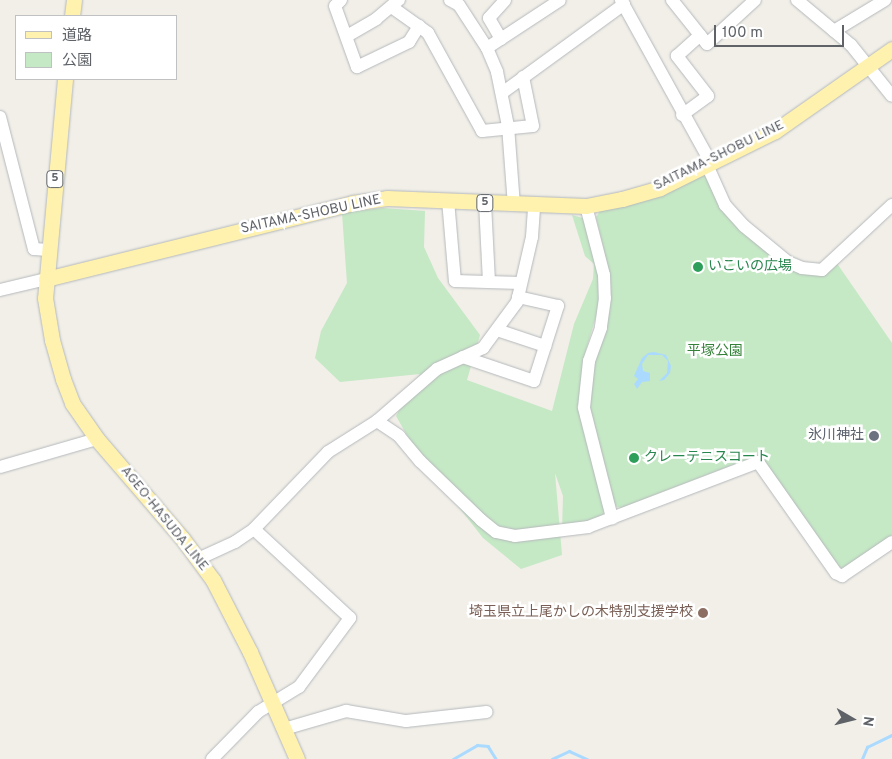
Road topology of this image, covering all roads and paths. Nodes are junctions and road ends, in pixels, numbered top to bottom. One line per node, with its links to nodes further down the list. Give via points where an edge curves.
1 (74, 0): 12 (main road)
2 (341, 0): 15 (street, via 335,6)
3 (450, 0): 18 (street, via 459,5)
4 (505, 0): 17 (street, via 489,18)
5 (560, 0): 17 (street)
6 (672, 0): 16 (street)
7 (756, 0): 16 (street, via 707,44)
8 (797, 0): 14 (street)
9 (885, 0): 14 (street)
10 (625, 2): 21 (street); 25 (street)
11 (396, 4): 13 (street); 15 (street)
12 (72, 15)
13 (419, 26): 15 (street, via 409,42 357,68); 27 (street, via 428,32 482,131)
14 (834, 31): 20 (street)
15 (346, 36)
16 (700, 36): 25 (street, via 677,56 708,96)
17 (501, 39): 18 (street)
18 (486, 48): 23 (street)
19 (892, 49): 20 (main road, SAITAMA-SHOBU LINE / 5)
20 (867, 66): 24 (street); 28 (main road, SAITAMA-SHOBU LINE / 5, via 775,131)
21 (523, 77): 23 (street); 27 (street, via 533,126)
22 (65, 80): 35 (main road, 5)
23 (502, 92): 27 (street)
24 (892, 96)
25 (682, 115): 28 (street)
26 (0, 117): 35 (street, via 34,249)
27 (508, 126): 31 (street)
28 (709, 164): 33 (street, via 725,205 744,226 788,262 802,268 822,270); 34 (main road, SAITAMA-SHOBU LINE / 5, via 660,188)
29 (448, 200): 30 (main road, SAITAMA-SHOBU LINE / 5); 36 (main road, SAITAMA-SHOBU LINE / 5, via 387,198 352,203); 37 (street, via 455,282)
30 (485, 203): 31 (main road, SAITAMA-SHOBU LINE / 5); 37 (street)
31 (514, 205): 32 (main road, SAITAMA-SHOBU LINE / 5)
32 (534, 205): 34 (main road, SAITAMA-SHOBU LINE / 5); 38 (street, via 532,238)
33 (892, 205)
34 (586, 206): 47 (street, via 604,275 605,298 601,328 589,361 584,408)
35 (48, 250): 36 (main road, 5)
36 (46, 279): 39 (street); 45 (main road, AGEO-HASUDA LINE, via 46,315 58,365 72,403)
37 (489, 281): 38 (street)
38 (520, 283): 40 (street)
39 (0, 290)
40 (518, 297): 41 (street); 42 (street, via 558,306)
41 (497, 330): 42 (street); 43 (street, via 483,348)
42 (545, 346): 43 (street, via 534,382)
43 (463, 357): 44 (street, via 438,369)
44 (378, 420): 47 (street, via 399,436 420,462 496,532 515,536 564,531); 48 (street, via 328,452)
45 (97, 439): 46 (street); 50 (main road, AGEO-HASUDA LINE)
46 (0, 467)
47 (612, 518): 49 (street, via 758,462 836,573 842,576)
48 (254, 529): 50 (street); 51 (street, via 350,618 299,687)
49 (892, 542)
50 (198, 559): 51 (main road, AGEO-HASUDA LINE, via 224,600)
51 (273, 703): 53 (main road, AGEO-HASUDA LINE); 54 (street, via 258,712)
52 (486, 712): 53 (street, via 406,722 346,711)
53 (284, 729): 55 (main road, AGEO-HASUDA LINE)
54 (212, 759)
55 (297, 759)

